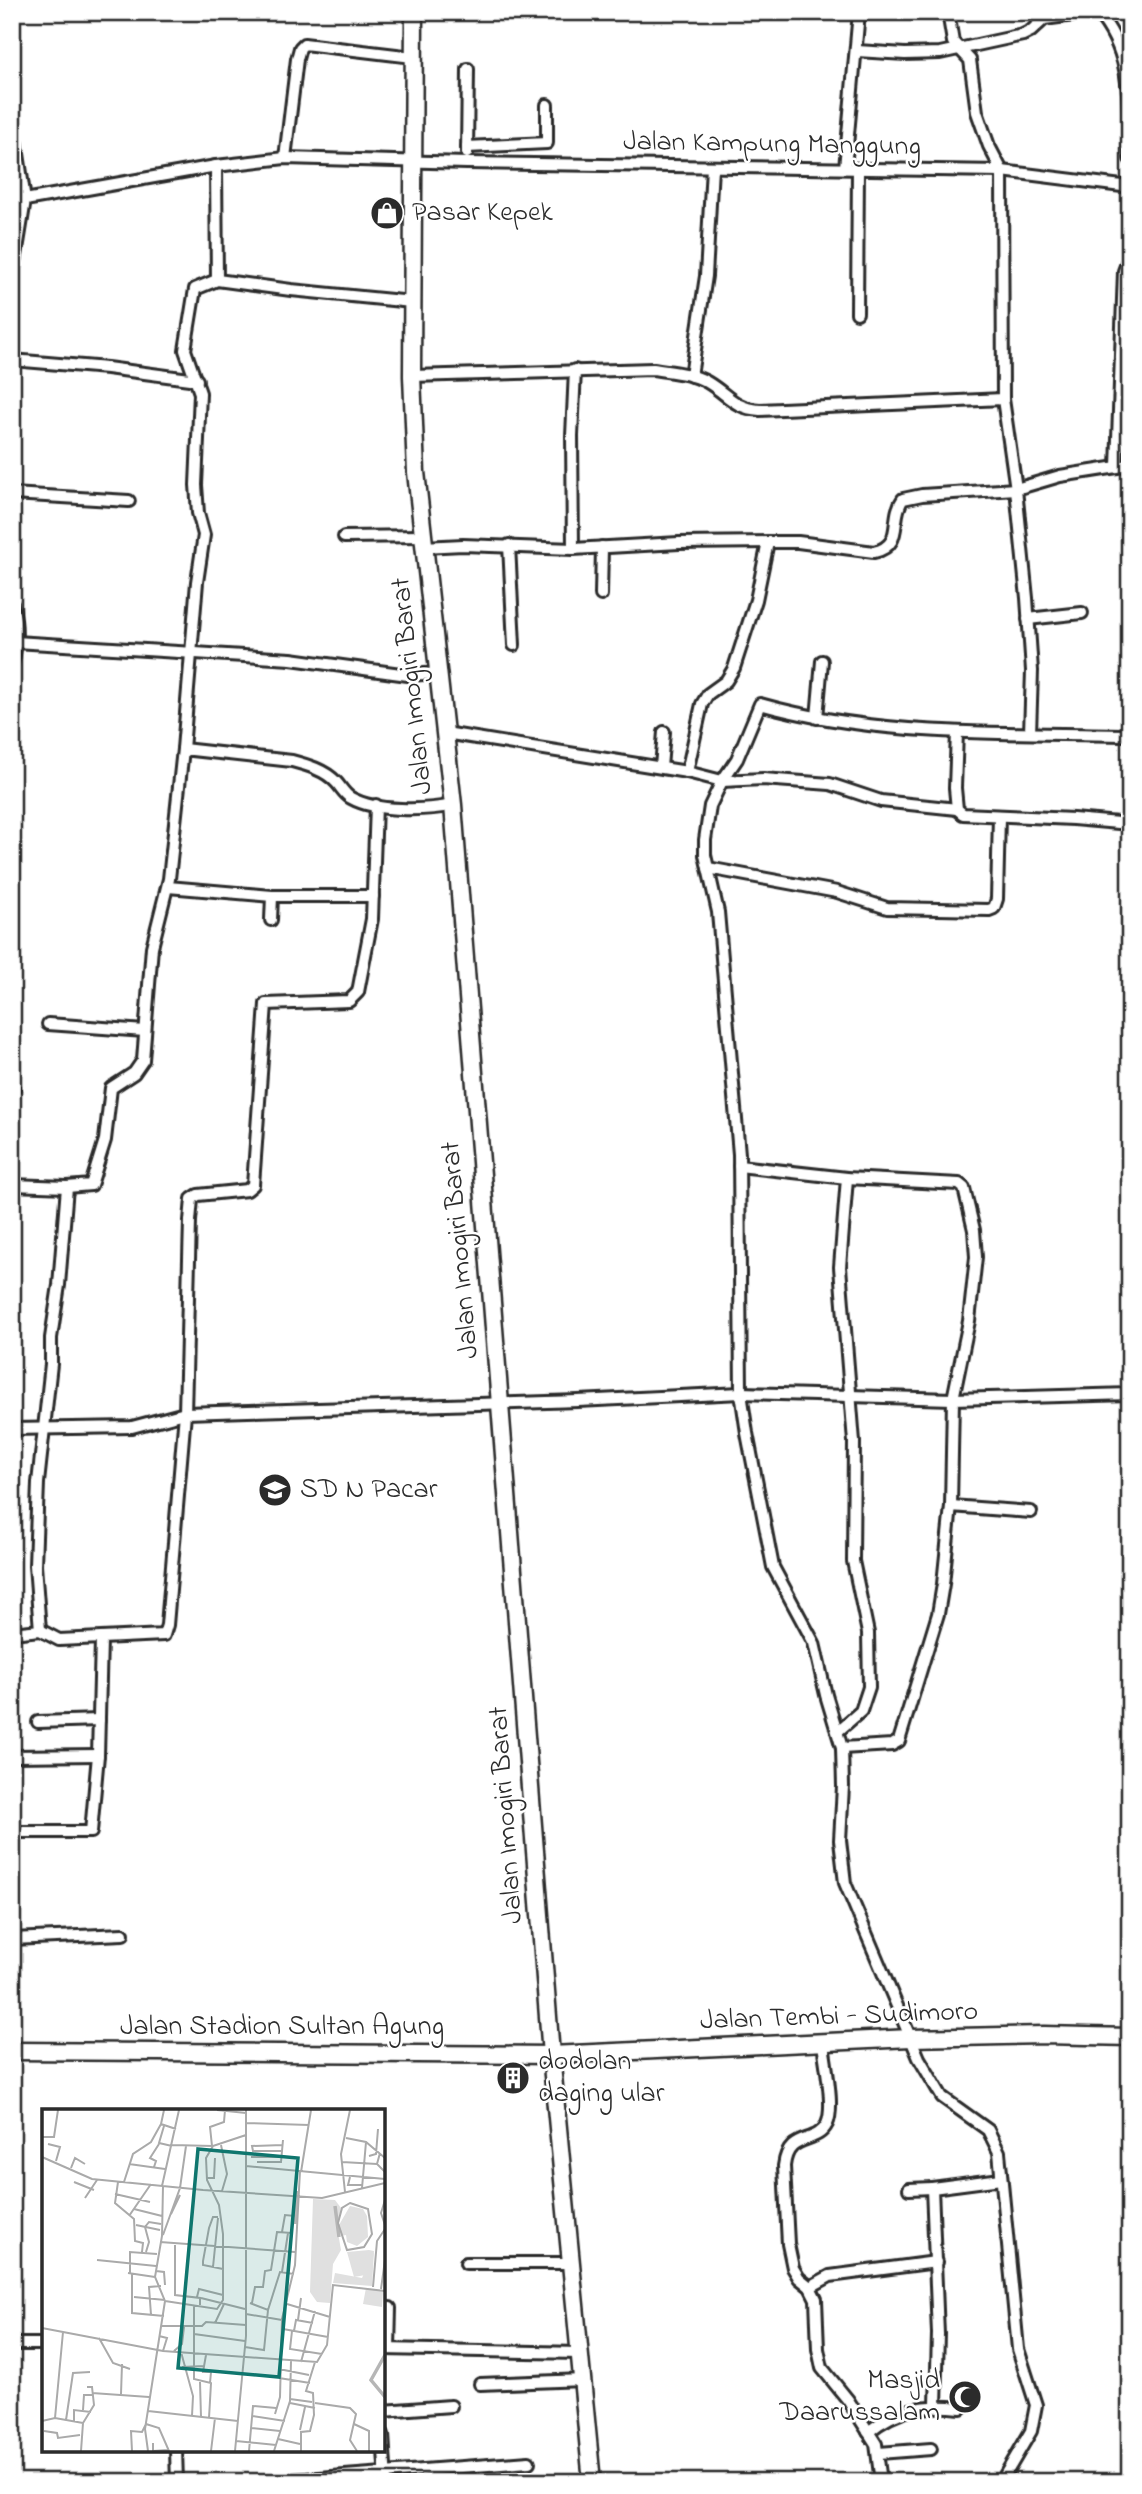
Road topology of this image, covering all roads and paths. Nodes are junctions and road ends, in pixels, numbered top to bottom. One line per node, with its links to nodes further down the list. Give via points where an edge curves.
1 (414, 12): 7 (main road, Jalan Imogiri Barat)
2 (859, 12): 6 (street)
3 (948, 12): 5 (street, via 953,42)
4 (1097, 12): 5 (street, via 1044,19 1023,35); 14 (street, via 1119,45 1127,74)
5 (960, 49): 6 (street, via 923,54); 22 (street, via 970,60 977,112)
6 (857, 51): 20 (street)
7 (413, 57): 13 (street, via 304,44 297,59); 15 (main road, Jalan Imogiri Barat)
8 (468, 69): 12 (street)
9 (547, 105): 11 (street)
10 (12, 114): 25 (street)
11 (547, 143): 12 (street); 17 (street)
12 (467, 148): 16 (street)
13 (285, 158): 15 (street, Jalan Kampung Manggung); 18 (street, Jalan Kampung Manggung)
14 (1130, 159)
15 (412, 160): 16 (street, Jalan Kampung Manggung); 29 (main road, Jalan Imogiri Barat)
16 (467, 163): 17 (street, Jalan Kampung Manggung)
17 (549, 164): 19 (street, Jalan Kampung Manggung)
18 (216, 166): 25 (street, Jalan Kampung Manggung); 27 (street)
19 (712, 167): 20 (street, Jalan Kampung Manggung); 34 (street, via 706,276)
20 (845, 168): 21 (street, Jalan Kampung Manggung)
21 (858, 169): 22 (street, Jalan Kampung Manggung); 30 (street)
22 (1002, 171): 23 (street, Jalan Kampung Manggung); 36 (street)
23 (1130, 187)
24 (12, 199): 25 (street, Jalan Kampung Manggung)
25 (25, 200): 28 (street)
26 (1130, 256): 38 (street, via 1124,271)
27 (217, 280): 29 (street); 35 (street, via 195,289 185,350)
28 (12, 281)
29 (412, 302): 33 (main road, Jalan Imogiri Barat)
30 (857, 313)
31 (12, 360): 35 (street)
32 (575, 370): 33 (street); 34 (street, via 653,369); 47 (street)
33 (412, 376): 43 (main road, Jalan Imogiri Barat)
34 (691, 376): 36 (street, via 736,405 760,410)
35 (197, 380): 54 (street, via 197,494 204,535)
36 (1003, 399): 39 (street)
37 (1130, 465): 38 (street)
38 (1117, 467): 39 (street)
39 (1016, 489): 44 (street, via 902,499 894,538 882,550); 51 (street)
40 (12, 494): 41 (street)
41 (129, 501)
42 (344, 537): 43 (street)
43 (422, 542): 45 (street); 57 (main road, Jalan Imogiri Barat)
44 (768, 542): 46 (street); 66 (street, via 756,600 734,668 702,704)
45 (509, 545): 47 (street); 52 (street)
46 (602, 547): 47 (street); 48 (street)
47 (573, 549)
48 (601, 595)
49 (12, 604): 53 (street)
50 (1082, 613): 51 (street)
51 (1028, 619): 62 (street)
52 (514, 645)
53 (14, 648): 54 (street); 56 (street)
54 (192, 653): 57 (street, via 291,659 408,675); 64 (street)
55 (822, 661): 58 (street)
56 (12, 664)
57 (434, 673): 61 (main road, Jalan Imogiri Barat)
58 (817, 718): 60 (street); 67 (street, via 760,704 737,759)
59 (664, 732): 65 (street)
60 (957, 732): 62 (street); 70 (street)
61 (445, 733): 65 (street); 69 (main road, Jalan Imogiri Barat)
62 (1030, 733): 63 (street)
63 (1130, 735)
64 (183, 749): 68 (street, via 307,765 335,780 351,798); 74 (street)
65 (660, 767): 66 (street)
66 (687, 772): 67 (street)
67 (722, 780): 70 (street, via 810,782 842,786 881,801); 73 (street, via 705,829)
68 (376, 805): 69 (street, via 415,810); 76 (street)
69 (448, 806): 88 (main road, Jalan Imogiri Barat)
70 (957, 809): 71 (street, via 969,815)
71 (999, 816): 72 (street); 73 (street, via 997,899 989,910 887,908 837,892)
72 (1130, 824)
73 (708, 868): 80 (street, via 718,912)
74 (168, 887): 75 (street); 79 (street, via 152,947)
75 (272, 896): 76 (street); 77 (street)
76 (373, 896): 89 (street, via 370,937 355,997 339,1002 266,1004 253,1185 247,1190 192,1199)
77 (271, 920)
78 (48, 1024): 79 (street)
79 (145, 1031): 83 (street, via 140,1066 111,1088 104,1140 91,1185)
80 (739, 1166): 81 (street); 84 (street)
81 (847, 1178): 86 (street, via 840,1267); 87 (street, via 957,1183 964,1188 976,1256 970,1321)
82 (12, 1185): 83 (street)
83 (66, 1187): 90 (street)
84 (741, 1393): 86 (street); 88 (street); 99 (street, via 773,1567 814,1643)
85 (1130, 1394): 87 (street)
86 (850, 1396): 87 (street); 99 (street, via 853,1561 868,1633 869,1687 860,1711)
87 (953, 1399): 92 (street)
88 (496, 1403): 89 (street); 110 (main road, Jalan Imogiri Barat)
89 (186, 1413): 90 (street, via 132,1427); 96 (street, via 164,1635)
90 (45, 1428): 91 (street); 94 (street, via 35,1532)
91 (12, 1429)
92 (951, 1506): 93 (street); 100 (street, via 938,1614 901,1738 892,1745)
93 (1031, 1512)
94 (40, 1630): 95 (street); 96 (street, via 59,1640)
95 (12, 1633)
96 (101, 1640): 97 (street)
97 (99, 1720): 98 (street); 101 (street)
98 (38, 1722)
99 (838, 1731): 100 (street)
100 (842, 1748): 107 (street, via 843,1872)
101 (98, 1755): 102 (street); 103 (street, via 91,1832)
102 (12, 1756)
103 (12, 1832)
104 (123, 1934): 105 (street)
105 (12, 1939)
106 (1130, 2037): 107 (main road, Jalan Tembi - Sudimoro)
107 (911, 2038): 108 (main road, Jalan Tembi - Sudimoro); 111 (street, via 942,2097 988,2130 999,2151)
108 (823, 2043): 110 (main road, Jalan Tembi - Sudimoro); 117 (street, via 830,2108 826,2127 793,2144 783,2166 793,2268)
109 (12, 2051): 110 (main road, Jalan Stadion Sultan Agung)
110 (551, 2056): 116 (main road, Jalan Imogiri Barat)
111 (1001, 2179): 112 (street); 140 (street, via 1018,2349 1036,2405 1031,2431)
112 (932, 2188): 113 (street); 114 (street)
113 (909, 2189)
114 (936, 2262): 117 (street, via 830,2276); 125 (street)
115 (466, 2263): 116 (street)
116 (572, 2263): 122 (main road, Jalan Imogiri Barat)
117 (810, 2287): 129 (street, via 816,2299 822,2368)
118 (385, 2308): 121 (street, via 390,2308)
119 (12, 2344): 120 (street)
120 (42, 2344)
121 (386, 2349): 122 (street)
122 (580, 2353): 123 (main road, Jalan Imogiri Barat)
123 (583, 2380): 124 (street); 138 (main road, Jalan Imogiri Barat)
124 (480, 2384)
125 (936, 2405): 127 (street); 129 (street, via 885,2418)
126 (452, 2406): 128 (street)
127 (961, 2408)
128 (385, 2411)
129 (868, 2432): 133 (street)
130 (931, 2449): 133 (street)
131 (176, 2452): 136 (street)
132 (384, 2452): 135 (street)
133 (879, 2453): 139 (street)
134 (529, 2462): 135 (street)
135 (386, 2477): 137 (street)
136 (177, 2482)
137 (266, 2482)
138 (592, 2482)
139 (881, 2482)
140 (1001, 2482)

